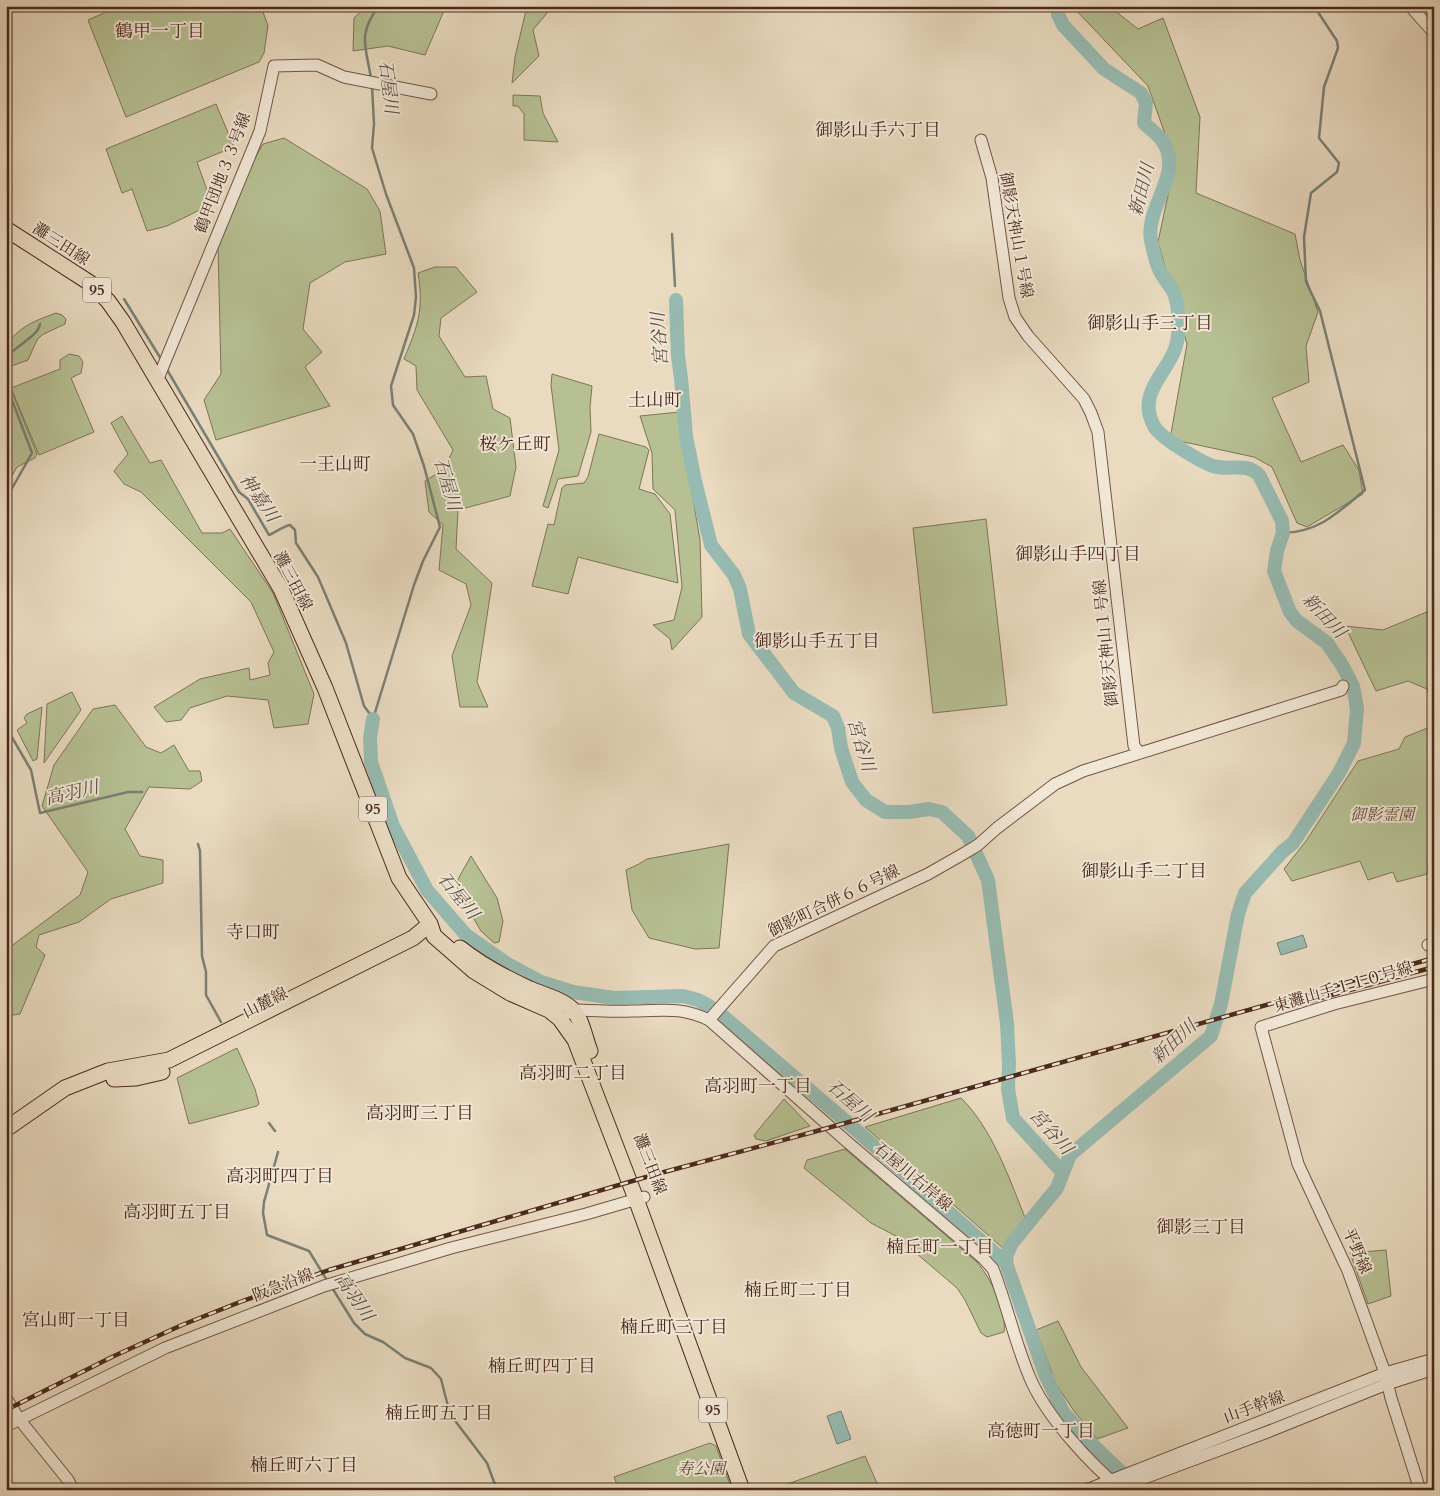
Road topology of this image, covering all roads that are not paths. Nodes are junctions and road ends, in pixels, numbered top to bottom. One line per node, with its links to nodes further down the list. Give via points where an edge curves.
1 (1410, 6): 2 (street)
2 (1434, 34)
3 (431, 94): 6 (street, 鶴甲団地３３号線, via 337,74 317,65 274,66 260,132)
4 (981, 140): 8 (street, 御影天神山１号線, via 992,178 1009,298 1015,317 1084,399 1098,432 1134,746)
5 (6, 229): 6 (main road, 灘三田線 / 95, via 90,283 108,301)
6 (159, 375): 9 (main road, 灘三田線 / 95, via 280,589 329,696 399,878)
7 (1343, 686): 8 (street, 御影町合併６６号線, via 1341,690)
8 (1140, 753): 13 (street, 御影町合併６６号線, via 1082,771 1055,784 968,851 928,874 774,946)
9 (434, 929): 11 (main road, 灘三田線 / 95, via 502,975); 12 (main road, 灘三田線 / 95, via 474,971); 15 (main road, 山麓線, via 413,949 164,1072 110,1080 95,1077 58,1092)
10 (1434, 979): 14 (street, 東灘山手１１０号線, via 1334,1004)
11 (573, 1010): 12 (street); 13 (street, 石屋川右岸線, via 673,1009); 16 (main road, 灘三田線 / 95)
12 (560, 1019): 16 (main road, 灘三田線 / 95, via 576,1040)
13 (709, 1020): 23 (street, 石屋川右岸線, via 984,1258 993,1269 1030,1379 1040,1398 1079,1448)
14 (1261, 1027): 19 (street, 平野線, via 1298,1164 1343,1258)
15 (6, 1129)
16 (640, 1198): 21 (street, 阪急沿線, via 451,1248 330,1285 165,1348); 25 (main road, 灘三田線 / 95); 26 (main road, 灘三田線 / 95)
17 (1434, 1359): 19 (street, 山手幹線)
18 (1434, 1369): 19 (street, 山手幹線)
19 (1386, 1379): 23 (street, 山手幹線, via 1299,1413 1211,1440); 28 (street, 平野線)
20 (6, 1398): 21 (street)
21 (19, 1419): 22 (street, 阪急沿線); 24 (street)
22 (6, 1426)
23 (1119, 1485): 27 (street, 山手幹線)
24 (73, 1490)
25 (742, 1490)
26 (752, 1490)
27 (1086, 1490)
28 (1420, 1490)

